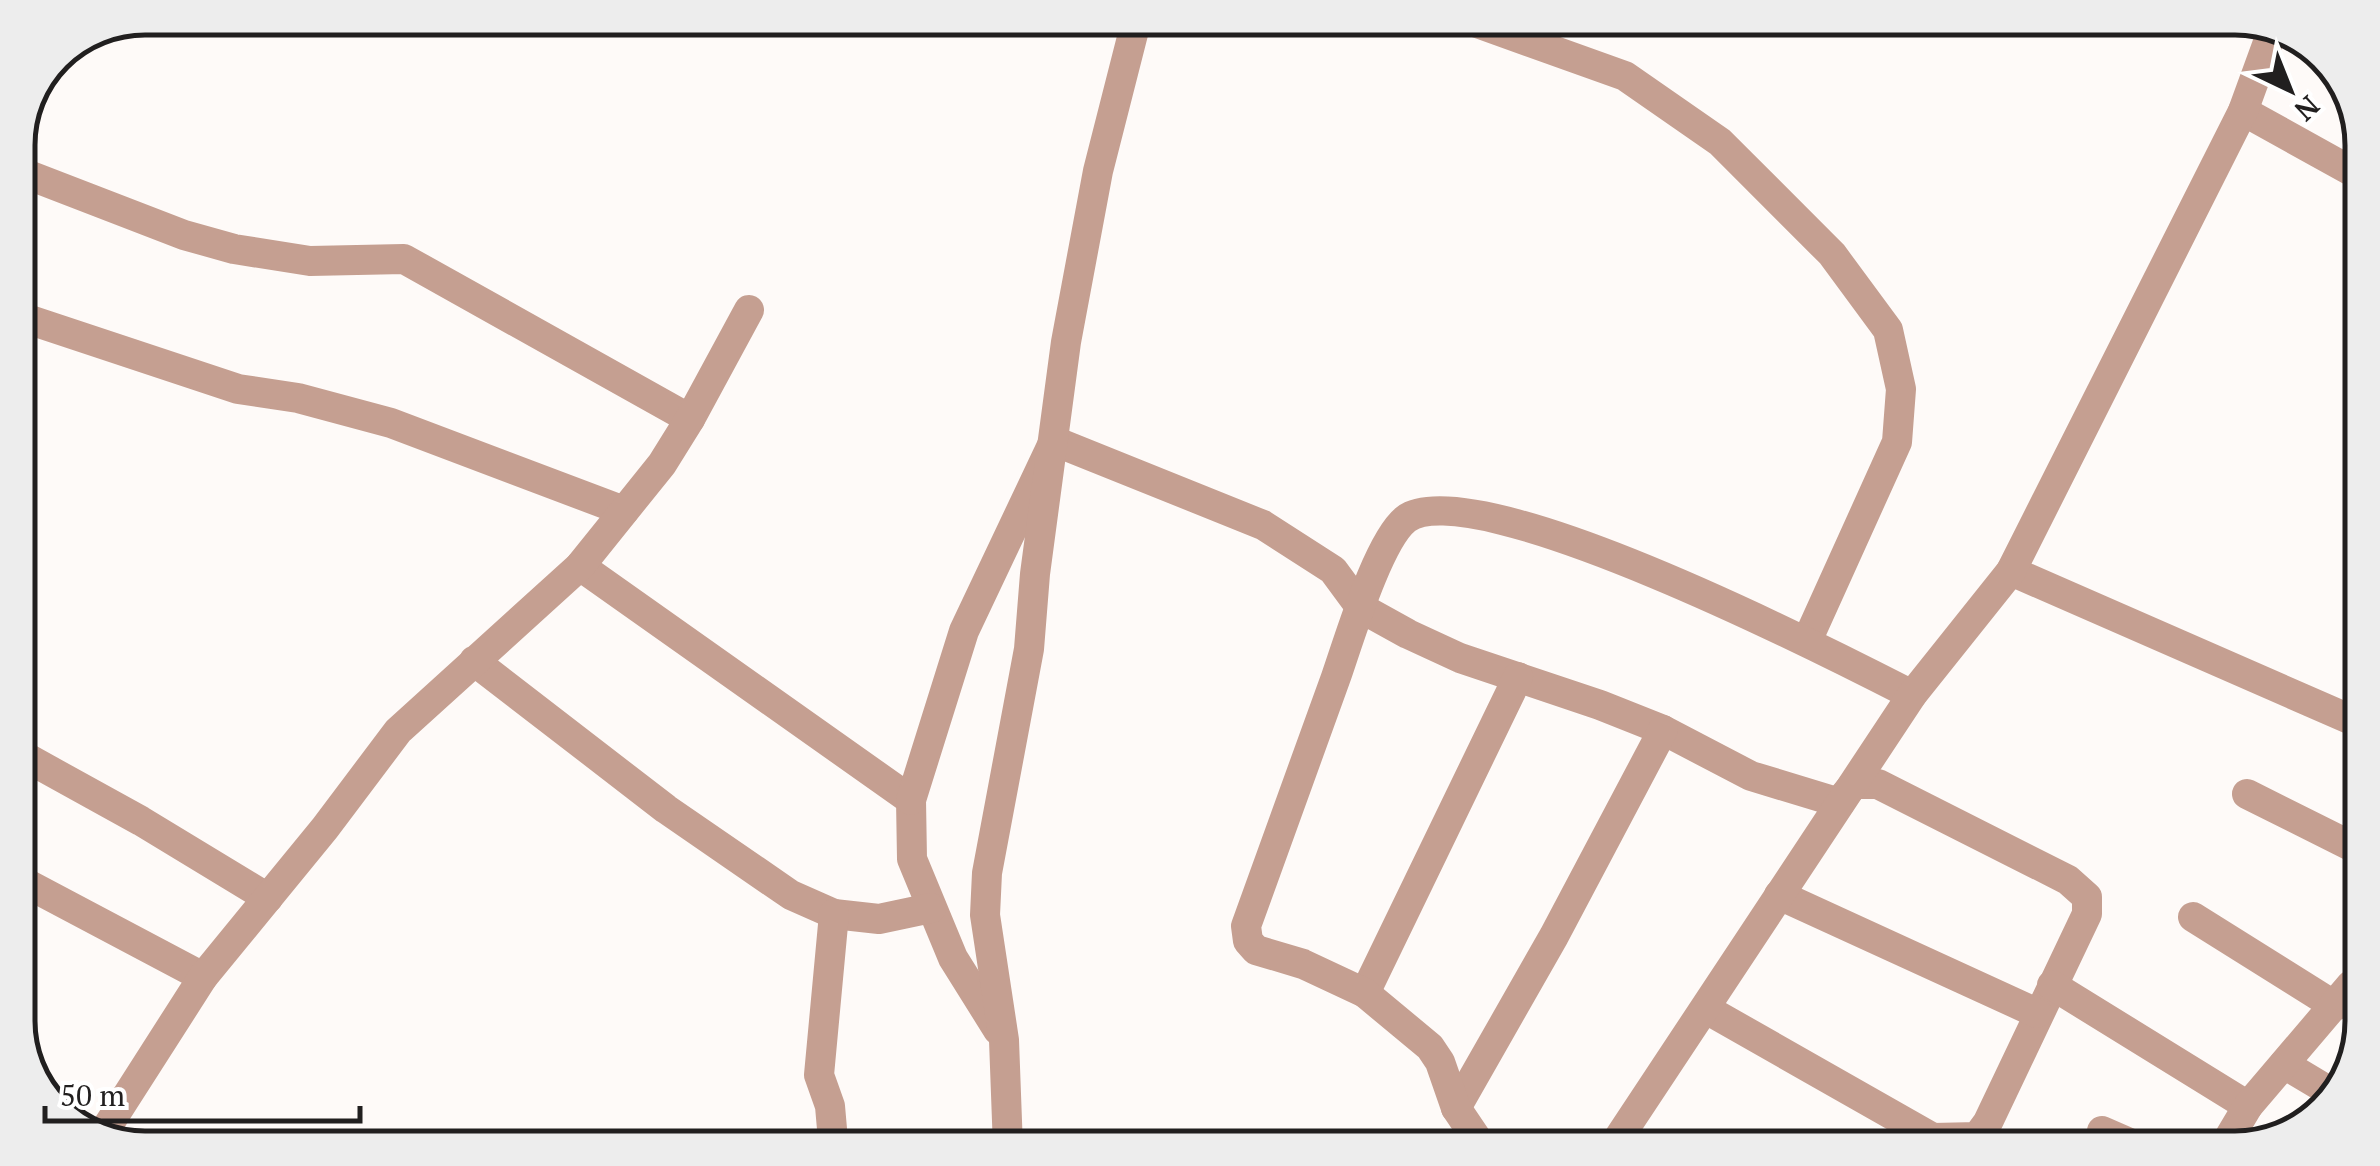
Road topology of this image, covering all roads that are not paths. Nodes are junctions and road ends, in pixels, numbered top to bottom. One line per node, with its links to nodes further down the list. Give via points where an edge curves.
1 (1132, 35): 10 (street, via 1098,171)
2 (1511, 35): 15 (street, via 1624,76 1720,142 1832,254 1888,330 1900,389 1897,442)
3 (2269, 41): 4 (street)
4 (2244, 111): 5 (street); 13 (street)
5 (2345, 167)
6 (35, 178): 9 (street, via 234,249 310,260 404,259)
7 (749, 310): 9 (street)
8 (35, 322): 11 (street, via 238,388 391,423)
9 (690, 419): 11 (street)
10 (1054, 440): 14 (street, via 1264,526 1333,570); 23 (street, via 964,631); 38 (street, via 1028,648 987,874 985,915)
11 (624, 511): 12 (street)
12 (580, 566): 16 (street); 23 (street)
13 (2011, 570): 18 (street); 19 (street)
14 (1361, 608): 15 (street, via 1390,537 1408,517 1432,511 1507,519 1575,541); 17 (street, via 1460,658); 34 (street, via 1246,926 1256,950)
15 (1806, 641): 18 (street)
16 (474, 660): 28 (street, via 398,731); 30 (street, via 666,809 792,896)
17 (1518, 677): 20 (street); 34 (street)
18 (1912, 694): 24 (street)
19 (2345, 716)
20 (1663, 730): 24 (street, via 1751,776); 42 (street)
21 (35, 762): 28 (street)
22 (2247, 794): 25 (street)
23 (912, 800): 29 (street, via 912,858)
24 (1840, 802): 27 (street); 33 (street, via 1854,784 1878,784 2078,888 2087,896 2086,914)
25 (2345, 843)
26 (35, 888): 32 (street)
27 (1779, 894): 36 (street); 37 (street)
28 (268, 898): 32 (street)
29 (931, 908): 30 (street, via 879,919); 38 (street)
30 (834, 914): 44 (street, via 819,1076)
31 (2193, 917): 35 (street)
32 (203, 977): 43 (street)
33 (2052, 985): 37 (street); 41 (street)
34 (1365, 993): 42 (street, via 1430,1048)
35 (2343, 996): 39 (street)
36 (1706, 1009): 47 (street); 48 (street)
37 (2037, 1014): 49 (street)
38 (1004, 1040): 45 (street)
39 (2284, 1064): 40 (street); 41 (street)
40 (2323, 1087)
41 (2248, 1106): 50 (street)
42 (1456, 1108): 46 (street)
43 (108, 1125)
44 (830, 1131)
45 (1007, 1131)
46 (1471, 1131)
47 (1623, 1131)
48 (1905, 1131)
49 (1981, 1131)
50 (2233, 1131)

